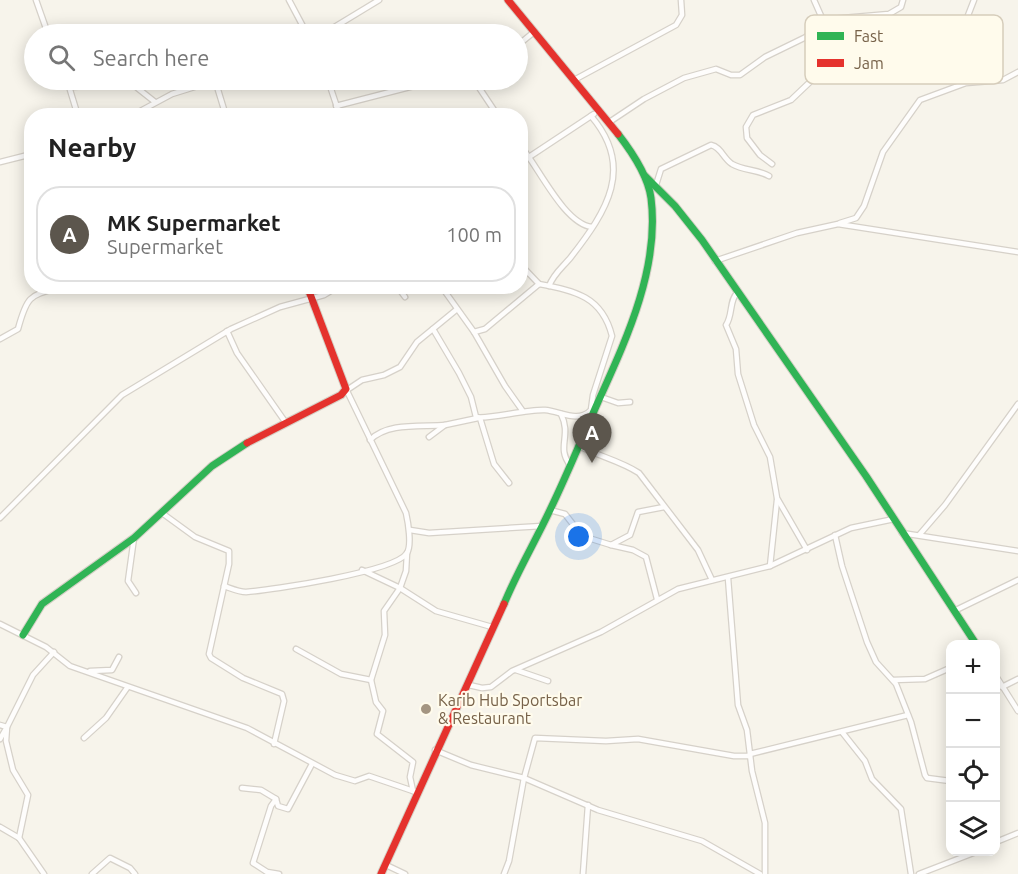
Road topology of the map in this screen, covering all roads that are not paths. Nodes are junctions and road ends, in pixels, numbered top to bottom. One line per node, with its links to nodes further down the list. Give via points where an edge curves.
1 (36, 0): 12 (street)
2 (289, 0): 13 (street)
3 (379, 0): 14 (street)
4 (508, 0): 15 (street)
5 (681, 0): 21 (street, via 682,15 676,25)
6 (814, 0): 9 (street)
7 (903, 0): 10 (street, via 901,7)
8 (974, 0): 11 (street)
9 (821, 15)
10 (885, 15)
11 (968, 15)
12 (44, 24)
13 (302, 24)
14 (339, 24)
15 (528, 24)
16 (528, 25): 17 (street)
17 (534, 32): 18 (street); 21 (street)
18 (528, 37)
19 (805, 37): 40 (street, via 765,57 740,75 716,69 692,75)
20 (1018, 72): 22 (street)
21 (574, 80): 38 (street)
22 (1003, 80)
23 (808, 84): 44 (street, via 791,100 758,111 746,127 750,142)
24 (963, 84): 48 (street, via 920,100 883,152 860,213)
25 (72, 90): 34 (street)
26 (139, 90): 32 (street)
27 (188, 90): 32 (street)
28 (219, 90): 36 (street)
29 (331, 90): 33 (street)
30 (398, 90): 33 (street)
31 (481, 90): 37 (street)
32 (155, 102): 35 (street)
33 (336, 106)
34 (76, 108)
35 (145, 108)
36 (224, 108)
37 (493, 108)
38 (598, 111): 39 (street); 40 (street)
39 (591, 116): 42 (street); 49 (street, via 602,128 615,166 610,197)
40 (608, 123): 45 (street)
41 (24, 156): 43 (street)
42 (530, 157): 49 (street, via 570,214 580,224)
43 (0, 162)
44 (772, 165)
45 (645, 176): 47 (street); 71 (street, via 651,197 652,229 645,276)
46 (770, 176): 47 (street, via 734,165 718,147 711,145 661,169)
47 (656, 185): 51 (street)
48 (837, 224): 50 (street); 51 (street)
49 (592, 227): 54 (street, via 553,275)
50 (1018, 252)
51 (715, 261): 56 (street)
52 (528, 272): 53 (street)
53 (539, 284): 54 (street); 55 (street)
54 (549, 286): 75 (street, via 585,295 609,325 612,344)
55 (528, 293)
56 (737, 293): 86 (street, via 727,328 754,425 770,457); 91 (street)
57 (35, 294): 69 (street, via 25,304 18,328)
58 (311, 294): 64 (street)
59 (323, 294): 64 (street)
60 (403, 294): 63 (street)
61 (446, 294): 65 (street)
62 (526, 294): 68 (street)
63 (405, 297)
64 (313, 299): 67 (street, via 280,307); 70 (street)
65 (456, 310): 66 (street); 68 (street)
66 (433, 329): 70 (street, via 417,342 400,367 362,380); 77 (street, via 456,366)
67 (227, 331): 79 (street, via 237,353); 90 (street, via 122,395)
68 (477, 332): 74 (street)
69 (0, 339)
70 (347, 390): 79 (street); 82 (street)
71 (601, 397): 72 (street, via 618,403); 78 (street)
72 (630, 402)
73 (1018, 404): 95 (street)
74 (522, 410): 76 (street); 77 (street)
75 (590, 411): 76 (street, via 577,417); 78 (street)
76 (561, 414): 84 (street, via 567,429 563,452)
77 (479, 418): 80 (street); 85 (street, via 494,464)
78 (590, 421): 83 (street)
79 (286, 423): 89 (street, via 227,455)
80 (445, 425): 81 (street); 82 (street, via 395,428)
81 (429, 436)
82 (370, 440): 93 (street, via 406,513)
83 (579, 446): 84 (street); 87 (street, via 639,473)
84 (570, 465): 88 (street)
85 (509, 483)
86 (777, 498): 99 (street); 102 (street)
87 (664, 507): 98 (street, via 638,512 630,535); 105 (street, via 698,550)
88 (550, 510): 92 (street); 98 (street, via 565,514 582,536)
89 (162, 513): 97 (street); 107 (street, via 195,537 229,551)
90 (0, 518)
91 (894, 519): 94 (street); 96 (street, via 864,524)
92 (542, 526): 93 (street, via 429,533); 113 (street)
93 (410, 530): 101 (street)
94 (902, 533): 95 (street); 111 (street)
95 (920, 534): 100 (street)
96 (835, 535): 99 (street); 124 (street, via 871,654)
97 (134, 538): 109 (street, via 128,581); 114 (street, via 42,604)
98 (611, 545): 110 (street, via 646,557)
99 (807, 550): 102 (street)
100 (1018, 551)
101 (407, 553): 103 (street, via 401,559); 108 (street)
102 (770, 566): 104 (street)
103 (362, 570): 107 (street, via 283,589 245,592); 108 (street)
104 (728, 578): 105 (street); 139 (street, via 738,705 746,724)
105 (712, 580): 110 (street, via 678,588)
106 (1018, 580): 111 (street)
107 (224, 586): 137 (street, via 209,654 243,678 282,694 284,701)
108 (400, 588): 113 (street, via 436,611); 123 (street, via 384,611 385,635)
109 (136, 593)
110 (657, 599): 119 (street, via 609,628)
111 (954, 611): 115 (street)
112 (0, 624): 114 (street)
113 (492, 627): 127 (street)
114 (23, 635): 117 (street)
115 (972, 640)
116 (296, 649): 123 (street, via 341,674)
117 (54, 652): 121 (street, via 70,666); 133 (street, via 33,675)
118 (119, 657): 121 (street, via 112,670)
119 (516, 670): 125 (street); 127 (street, via 486,689)
120 (946, 670): 124 (street, via 925,679)
121 (87, 671): 129 (street)
122 (1018, 679): 128 (street)
123 (371, 680): 144 (street, via 376,702 383,711 377,734 413,762 410,777)
124 (893, 680): 131 (street)
125 (548, 681)
126 (1000, 683): 128 (street)
127 (469, 685): 138 (street)
128 (1002, 687): 130 (street)
129 (127, 688): 135 (street, via 106,718); 137 (street, via 230,722)
130 (1018, 711)
131 (908, 715): 134 (street); 142 (street, via 925,775)
132 (0, 725): 133 (street)
133 (7, 727): 136 (street); 149 (street, via 13,770 28,795)
134 (842, 732): 139 (street); 165 (street, via 865,761 872,779 901,809)
135 (84, 738)
136 (0, 739)
137 (274, 744): 140 (street)
138 (435, 750): 141 (street, via 471,765); 144 (street)
139 (750, 755): 141 (street, via 734,756 638,739 585,741 540,736 532,741); 164 (street, via 765,823)
140 (312, 764): 144 (street, via 355,781 369,776); 145 (street, via 288,809 278,806)
141 (524, 778): 146 (street); 161 (street)
142 (946, 780)
143 (242, 788): 145 (street, via 261,790)
144 (415, 792): 152 (street)
145 (276, 799): 158 (street, via 253,863)
146 (588, 805): 162 (street); 163 (street, via 702,841)
147 (0, 827): 149 (street)
148 (1018, 833): 150 (street)
149 (20, 838): 155 (street)
150 (1000, 840)
151 (966, 856): 153 (street)
152 (386, 865): 154 (street); 159 (street)
153 (935, 868): 166 (street); 167 (street)
154 (395, 871): 160 (street)
155 (44, 874)
156 (92, 874): 157 (street, via 110,858)
157 (135, 874)
158 (279, 874)
159 (381, 874)
160 (405, 874)
161 (504, 874)
162 (583, 874)
163 (759, 874)
164 (765, 874)
165 (911, 874)
166 (919, 874)
167 (935, 874)

